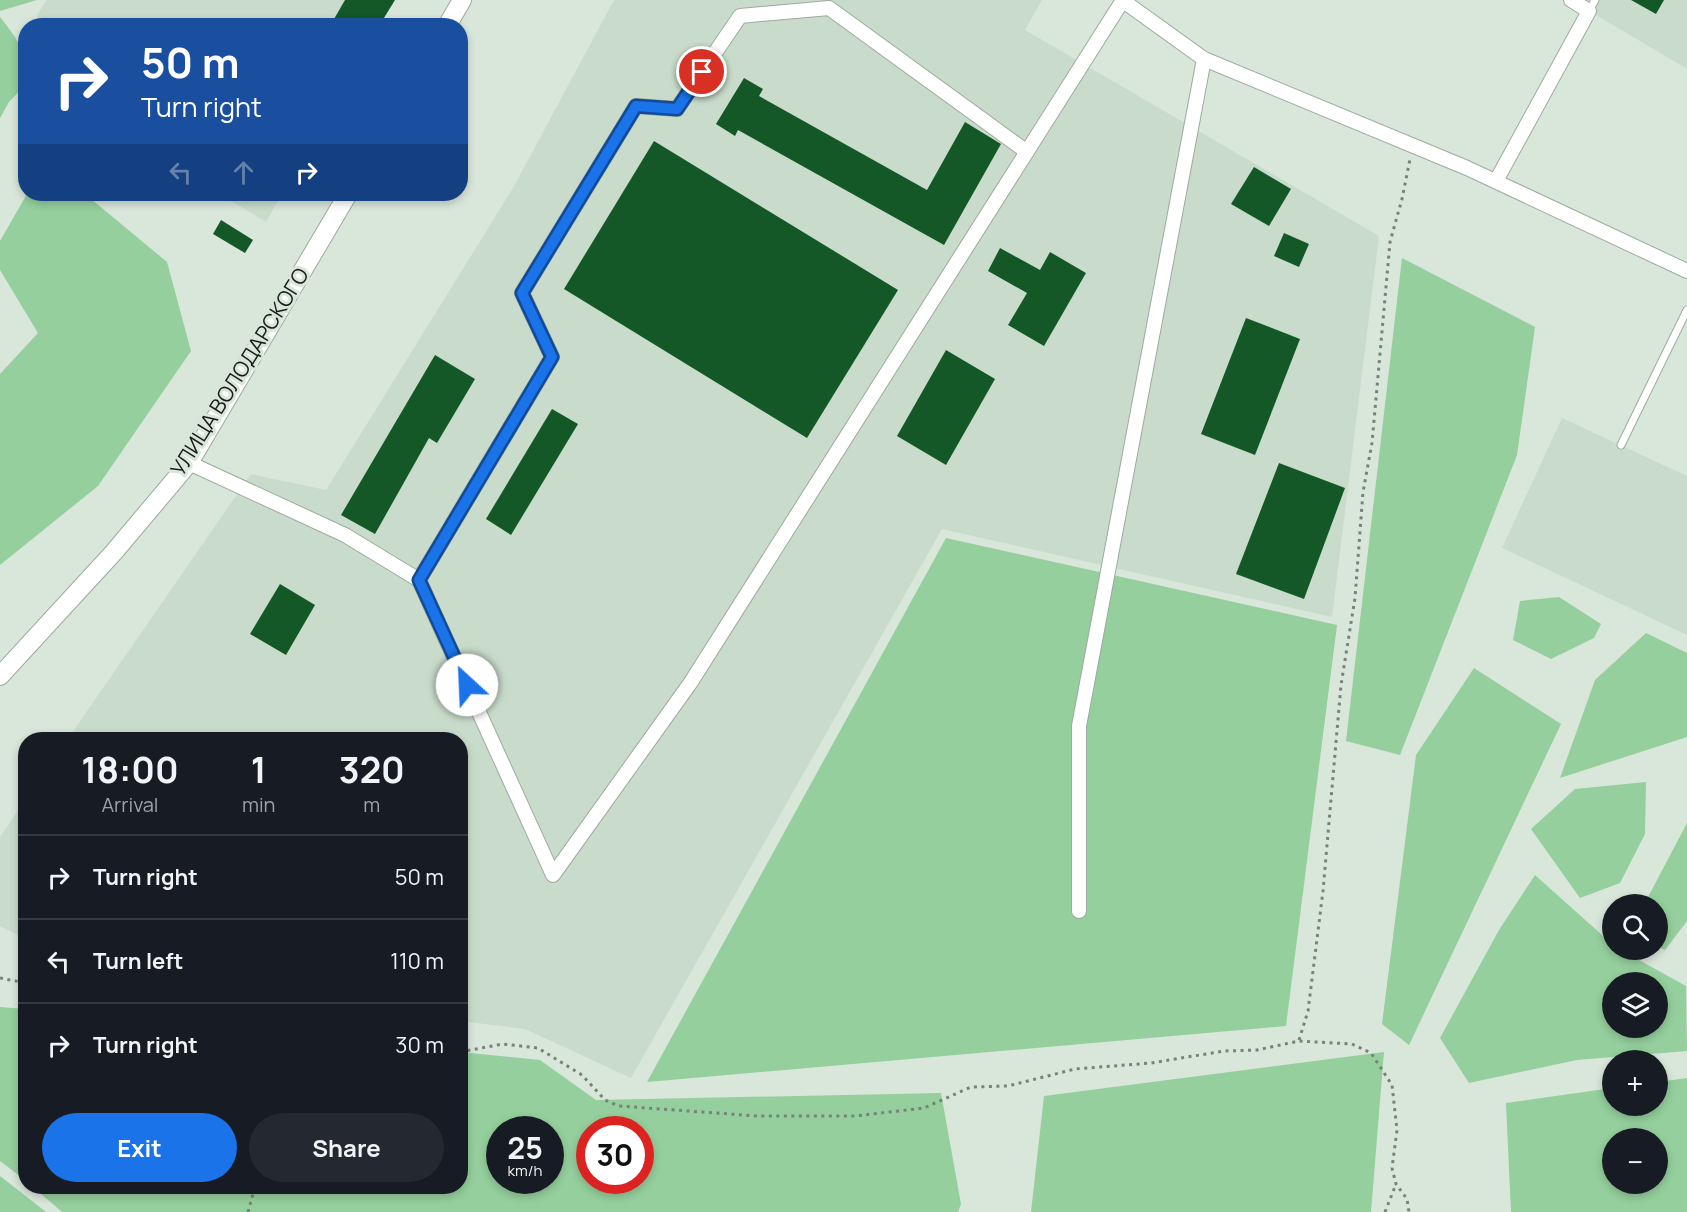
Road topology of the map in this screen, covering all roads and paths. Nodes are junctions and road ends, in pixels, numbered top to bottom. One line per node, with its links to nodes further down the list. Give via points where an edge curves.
1 (462, 0): 5 (main road)
2 (1122, 0): 6 (street); 8 (street)
3 (1571, 0): 4 (street)
4 (1592, 5): 9 (street)
5 (452, 18)
6 (1204, 59): 7 (street); 17 (street, via 1079,726)
7 (1412, 145): 9 (street); 20 (path, via 1390,242 1355,597 1341,685 1323,891 1308,1011)
8 (1027, 152): 15 (street, via 829,8 740,16 677,109 636,106 522,293 552,357); 15 (street, via 691,682 553,875)
9 (1496, 181): 11 (street)
10 (344, 201): 14 (main road, УЛИЦА ВОЛОДАРСКОГО)
11 (1687, 271)
12 (1687, 309): 13 (lane)
13 (1621, 445)
14 (189, 463): 15 (street, via 345,535); 16 (main road, УЛИЦА ВОЛОДАРСКОГО)
15 (419, 580)
16 (0, 676)
17 (1079, 911)
18 (0, 978): 19 (path)
19 (18, 981)
20 (1299, 1041): 21 (path, via 1257,1050 1075,1069 1008,1086 971,1087 924,1108 855,1116 757,1116 619,1106 605,1100 582,1075 538,1048 503,1044); 22 (path, via 1352,1044 1371,1053 1392,1085 1396,1130 1392,1168)
21 (468, 1051)
22 (1396, 1184): 25 (path); 26 (path, via 1407,1199)
23 (253, 1194): 24 (path)
24 (248, 1212)
25 (1385, 1212)
26 (1409, 1212)

